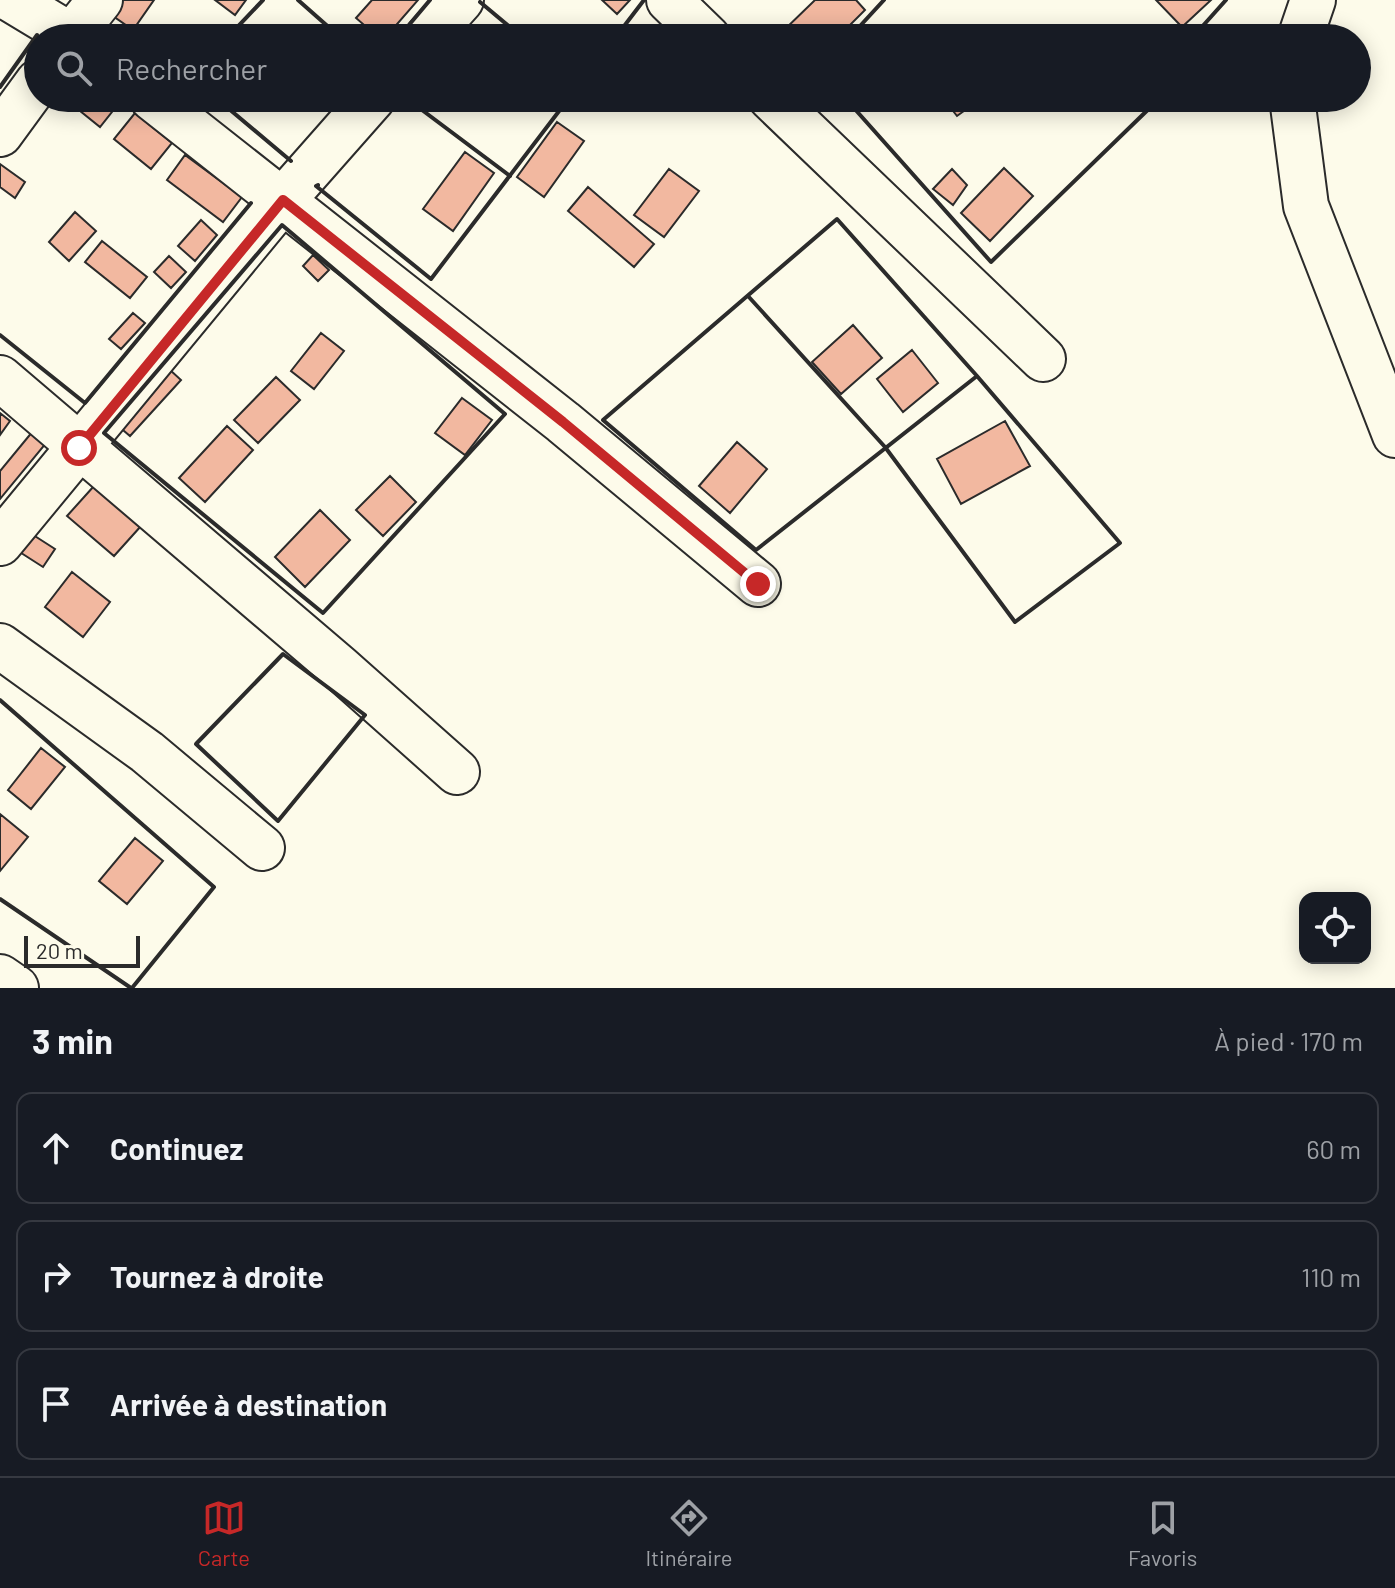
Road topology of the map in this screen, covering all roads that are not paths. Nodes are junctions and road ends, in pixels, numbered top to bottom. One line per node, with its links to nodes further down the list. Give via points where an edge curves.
1 (12, 0): 6 (street)
2 (100, 0): 7 (street)
3 (461, 0): 8 (street)
4 (669, 0): 9 (street)
5 (1313, 0): 10 (street)
6 (51, 24)
7 (82, 24)
8 (440, 24)
9 (694, 24)
10 (1305, 24)
11 (24, 101): 16 (street)
12 (170, 112): 17 (street)
13 (361, 112): 17 (street)
14 (786, 112): 18 (street)
15 (1294, 112): 20 (street, via 1306,206)
16 (0, 134)
17 (283, 200): 21 (street); 23 (street)
18 (1043, 359)
19 (0, 378): 21 (street)
20 (1395, 435)
21 (79, 448): 22 (street); 25 (street)
22 (0, 543)
23 (758, 584)
24 (0, 646): 26 (street, via 147,752)
25 (457, 772)
26 (262, 848)
27 (0, 977): 28 (street)
28 (16, 988)

